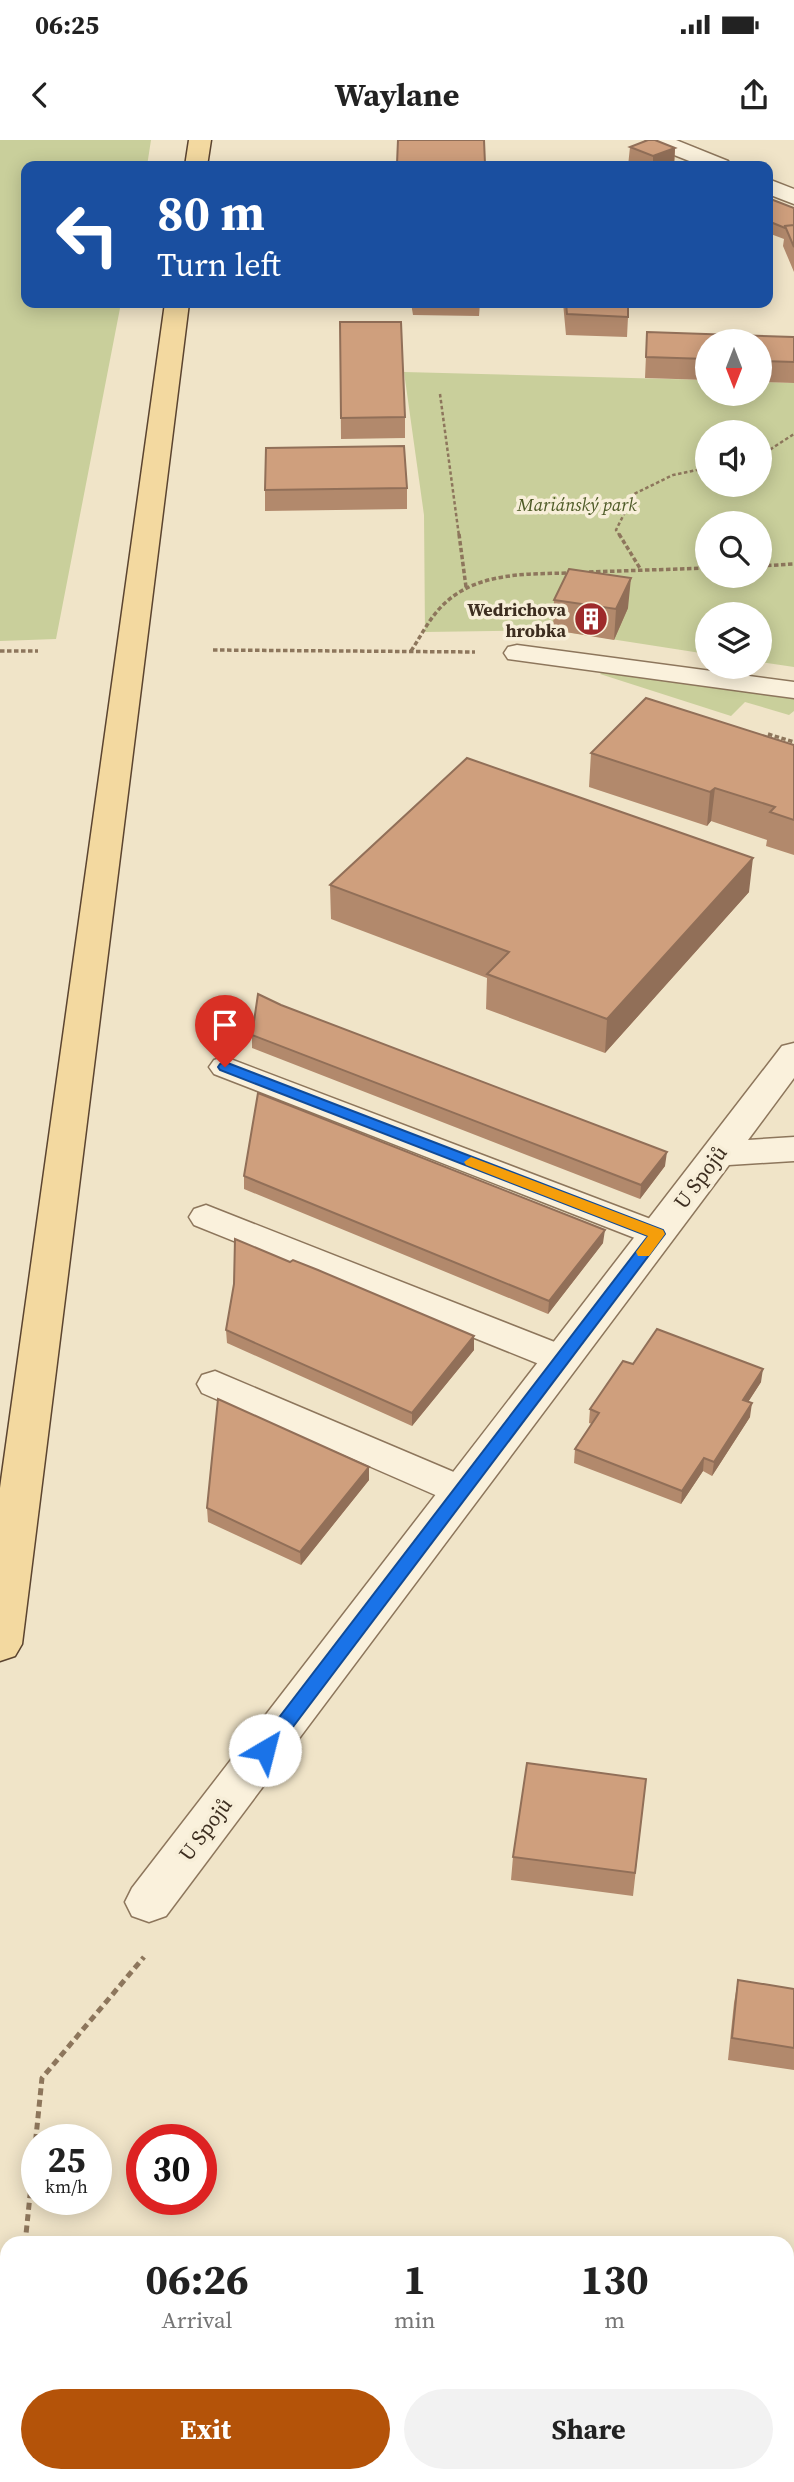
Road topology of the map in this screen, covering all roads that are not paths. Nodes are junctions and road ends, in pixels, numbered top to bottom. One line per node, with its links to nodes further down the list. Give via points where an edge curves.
1 (200, 140): 3 (main road)
2 (657, 140): 4 (street)
3 (198, 161)
4 (708, 161)
5 (773, 188): 6 (street)
6 (794, 197)
7 (176, 308): 19 (main road)
8 (517, 653): 9 (lane)
9 (794, 690)
10 (794, 1054): 13 (street, U Spojů)
11 (225, 1067): 15 (lane)
12 (794, 1149): 13 (street)
13 (718, 1154): 15 (street, U Spojů)
14 (206, 1217): 16 (lane)
15 (657, 1234): 16 (street, U Spojů)
16 (562, 1359): 18 (street, U Spojů)
17 (215, 1384): 18 (lane)
18 (462, 1491): 20 (street, U Spojů)
19 (0, 1644)
20 (149, 1902)

